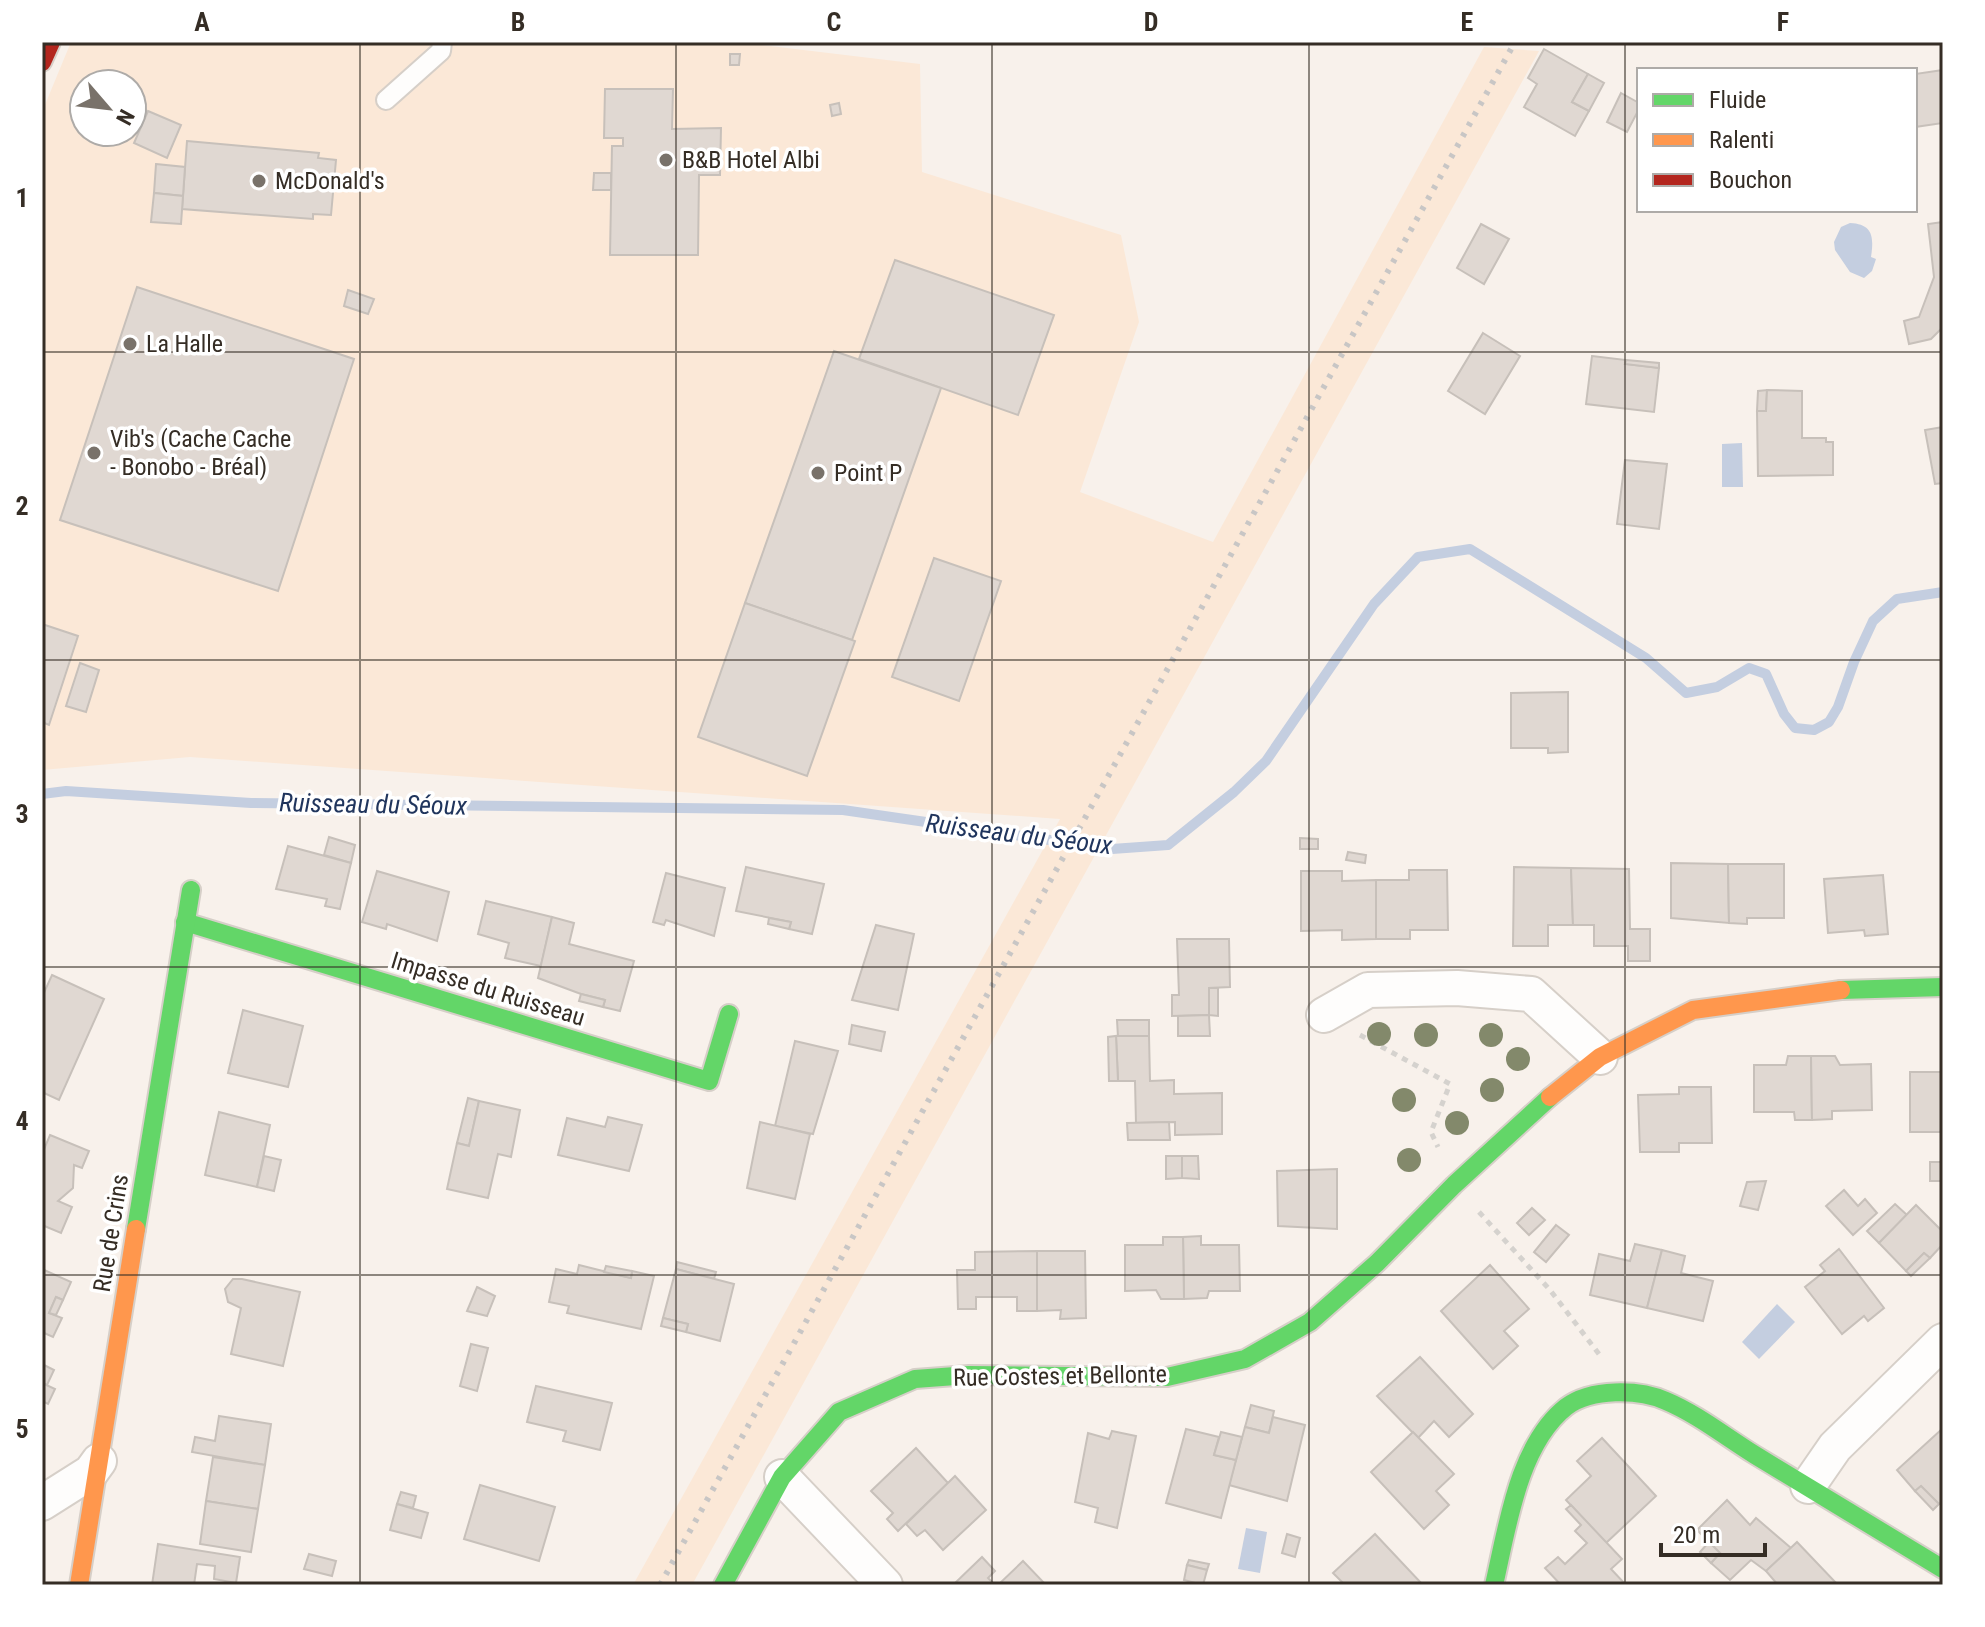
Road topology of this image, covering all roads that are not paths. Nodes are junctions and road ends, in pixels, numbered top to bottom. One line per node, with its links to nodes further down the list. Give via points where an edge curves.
1 (51, 42): 3 (street)
2 (442, 42): 4 (lane, via 441,51)
3 (42, 62)
4 (386, 100)
5 (191, 890): 6 (street, Rue de Crins)
6 (185, 922): 8 (street, Impasse du Ruisseau, via 709,1081); 12 (street, Rue de Crins)
7 (1943, 987): 10 (street, Rue Costes et Bellonte, via 1859,988 1693,1010)
8 (729, 1014)
9 (1324, 1015): 10 (street, via 1368,990 1457,988 1531,994)
10 (1600, 1057): 13 (street, Rue Costes et Bellonte, via 1560,1088 1310,1322 1245,1359 1167,1377 915,1379 839,1412)
11 (1943, 1341): 14 (street, via 1835,1447)
12 (99, 1461): 15 (street, via 91,1472); 17 (street, Rue de Crins)
13 (782, 1477): 18 (street, Rue Costes et Bellonte); 19 (street)
14 (1808, 1486): 16 (street); 20 (street, via 1665,1400 1628,1392 1589,1395 1563,1408 1538,1440 1522,1475)
15 (42, 1503)
16 (1943, 1569)
17 (79, 1585)
18 (723, 1585)
19 (885, 1585)
20 (1494, 1585)

